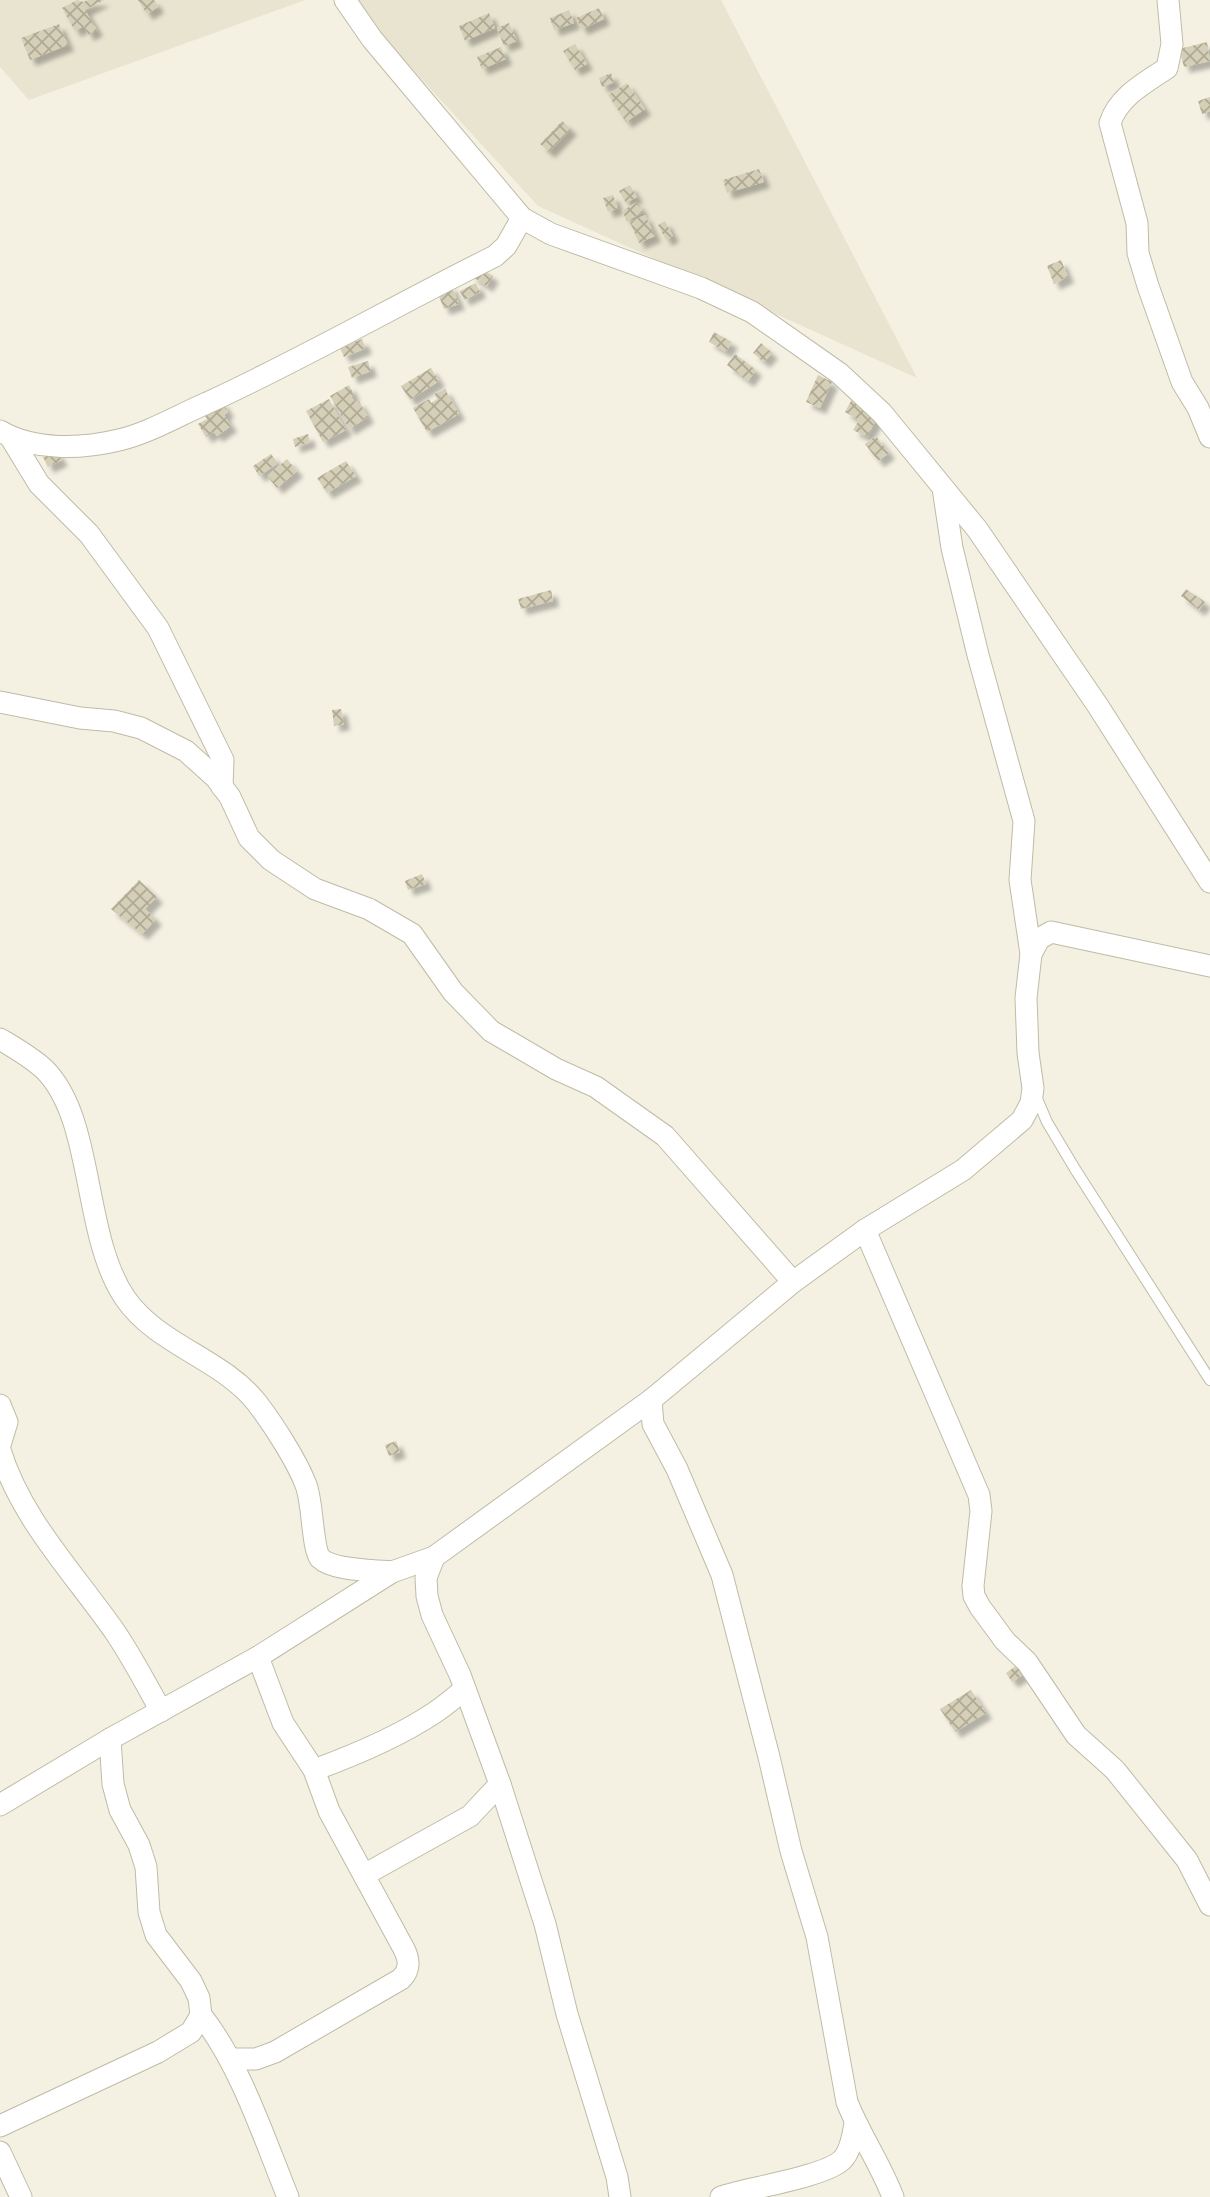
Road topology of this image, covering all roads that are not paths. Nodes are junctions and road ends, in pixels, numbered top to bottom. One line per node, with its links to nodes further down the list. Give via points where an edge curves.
1 (345, 0): 3 (street, via 372,39)
2 (1168, 0): 5 (street, via 1172,44 1167,68 1128,95 1110,123 1145,275 1182,382)
3 (522, 218): 4 (street, via 495,256 262,378 151,428 120,440 76,446 48,445); 6 (street, via 752,312 839,373 882,413)
4 (6, 434): 8 (street, via 39,484 89,534 159,628 223,760)
5 (1210, 437)
6 (943, 486): 9 (street, via 978,529 1098,706); 10 (street, via 952,548 1024,821 1020,880)
7 (0, 702): 8 (street, via 141,728 196,758)
8 (222, 787): 15 (street, via 249,838 271,860 325,894 369,909 412,934 453,992 491,1031 596,1087 665,1136)
9 (1210, 882)
10 (1031, 954): 11 (street, via 1038,939 1051,932); 13 (street, via 1026,998)
11 (1210, 966)
12 (0, 1039): 21 (street, via 44,1069 60,1090 76,1134 107,1259 125,1298 178,1344 245,1389 258,1405 306,1485 320,1558 344,1568)
13 (1033, 1088): 14 (street, via 1022,1120 1003,1137 963,1170); 16 (lane, via 1075,1169)
14 (865, 1230): 15 (street); 30 (street, via 979,1495 974,1596 1005,1641 1046,1687 1076,1735 1115,1770 1187,1860)
15 (793, 1282): 17 (street)
16 (1210, 1380)
17 (651, 1400): 20 (street); 33 (street, via 653,1424 722,1575 791,1852 817,1937 847,2102)
18 (0, 1405): 19 (street, via 7,1422)
19 (0, 1447): 24 (street, via 6,1470 34,1521 116,1633)
20 (434, 1557): 21 (street); 23 (street, via 426,1577 427,1596)
21 (392, 1572): 22 (street)
22 (258, 1657): 24 (street); 26 (street, via 283,1723)
23 (465, 1689): 26 (street, via 400,1732); 27 (street)
24 (160, 1711): 25 (street)
25 (110, 1739): 28 (street); 31 (street, via 113,1784 146,1867 149,1912 156,1935 191,1981)
26 (314, 1770): 29 (street, via 329,1811)
27 (500, 1784): 29 (street, via 470,1815); 38 (street)
28 (0, 1805)
29 (364, 1875): 32 (street, via 404,1949 407,1973 275,2052 256,2059)
30 (1210, 1905)
31 (201, 2015): 32 (street); 34 (street, via 191,2032 158,2052)
32 (230, 2059): 37 (street)
33 (855, 2123): 39 (street, via 841,2161 812,2174); 40 (street)
34 (0, 2126)
35 (0, 2152): 36 (street)
36 (21, 2197)
37 (288, 2197)
38 (620, 2197)
39 (721, 2197)
40 (892, 2197)

